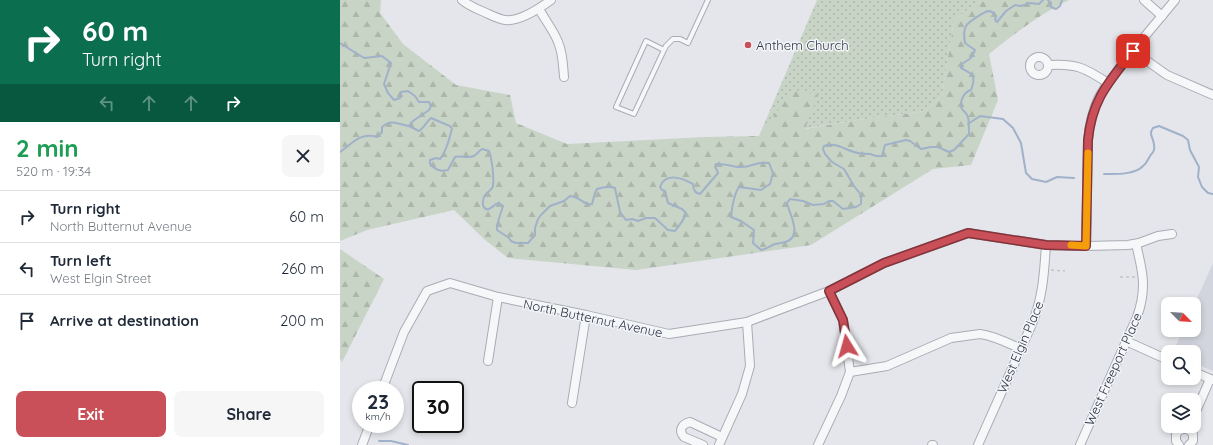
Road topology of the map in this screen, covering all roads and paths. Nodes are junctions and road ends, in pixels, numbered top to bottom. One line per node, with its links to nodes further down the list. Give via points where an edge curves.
1 (462, 0): 6 (street, via 473,8 506,20 525,16)
2 (551, 0): 6 (street)
3 (708, 0): 8 (lane, via 688,43 673,39)
4 (1144, 0): 7 (street)
5 (1175, 0): 7 (street)
6 (538, 9): 11 (street, via 558,42)
7 (1162, 16): 9 (street)
8 (664, 50): 8 (lane, via 646,41 616,107 634,114)
9 (1133, 51): 12 (street); 13 (street, via 1167,75)
10 (1048, 65): 12 (street, via 1078,66)
11 (564, 77)
12 (1108, 83): 17 (street, via 1099,98 1089,126)
13 (1213, 95)
14 (1172, 234): 15 (street, North Butternut Avenue)
15 (1136, 244): 17 (street, North Butternut Avenue); 21 (street, West Freeport Place)
16 (1046, 245): 17 (street, North Butternut Avenue); 18 (street, West Elgin Place); 22 (street, North Butternut Avenue, via 968,233 884,263)
17 (1086, 246)
18 (1045, 269): 19 (path); 27 (street, West Elgin Place, via 1040,300)
19 (1065, 271)
20 (1120, 277): 21 (path)
21 (1143, 277): 26 (street, West Freeport Place, via 1141,306)
22 (829, 291): 25 (street, North Butternut Avenue); 30 (street, via 843,320)
23 (498, 297): 24 (street, North Butternut Avenue); 29 (street); 33 (street, North Butternut Avenue, via 450,283 427,291 404,332)
24 (586, 315): 25 (street, North Butternut Avenue, via 669,334); 35 (street)
25 (747, 322): 39 (street, via 750,366 742,394)
26 (1126, 342): 28 (street); 45 (street, West Freeport Place)
27 (1021, 349): 30 (street, via 997,338 980,334 951,338 887,366); 44 (street, West Elgin Place)
28 (1161, 357)
29 (488, 361)
30 (850, 372): 43 (street)
31 (1201, 375): 32 (street)
32 (1212, 380): 34 (street)
33 (385, 381)
34 (1201, 402)
35 (572, 404)
36 (367, 433): 40 (street)
37 (1177, 433): 46 (street, via 1176,441)
38 (1192, 433): 47 (street, via 1194,438)
39 (722, 436): 41 (street, via 690,422 685,423 681,431 684,437); 42 (street)
40 (362, 445)
41 (703, 445)
42 (719, 445)
43 (818, 445)
44 (978, 445)
45 (1080, 445)
46 (1179, 445)
47 (1189, 445)

